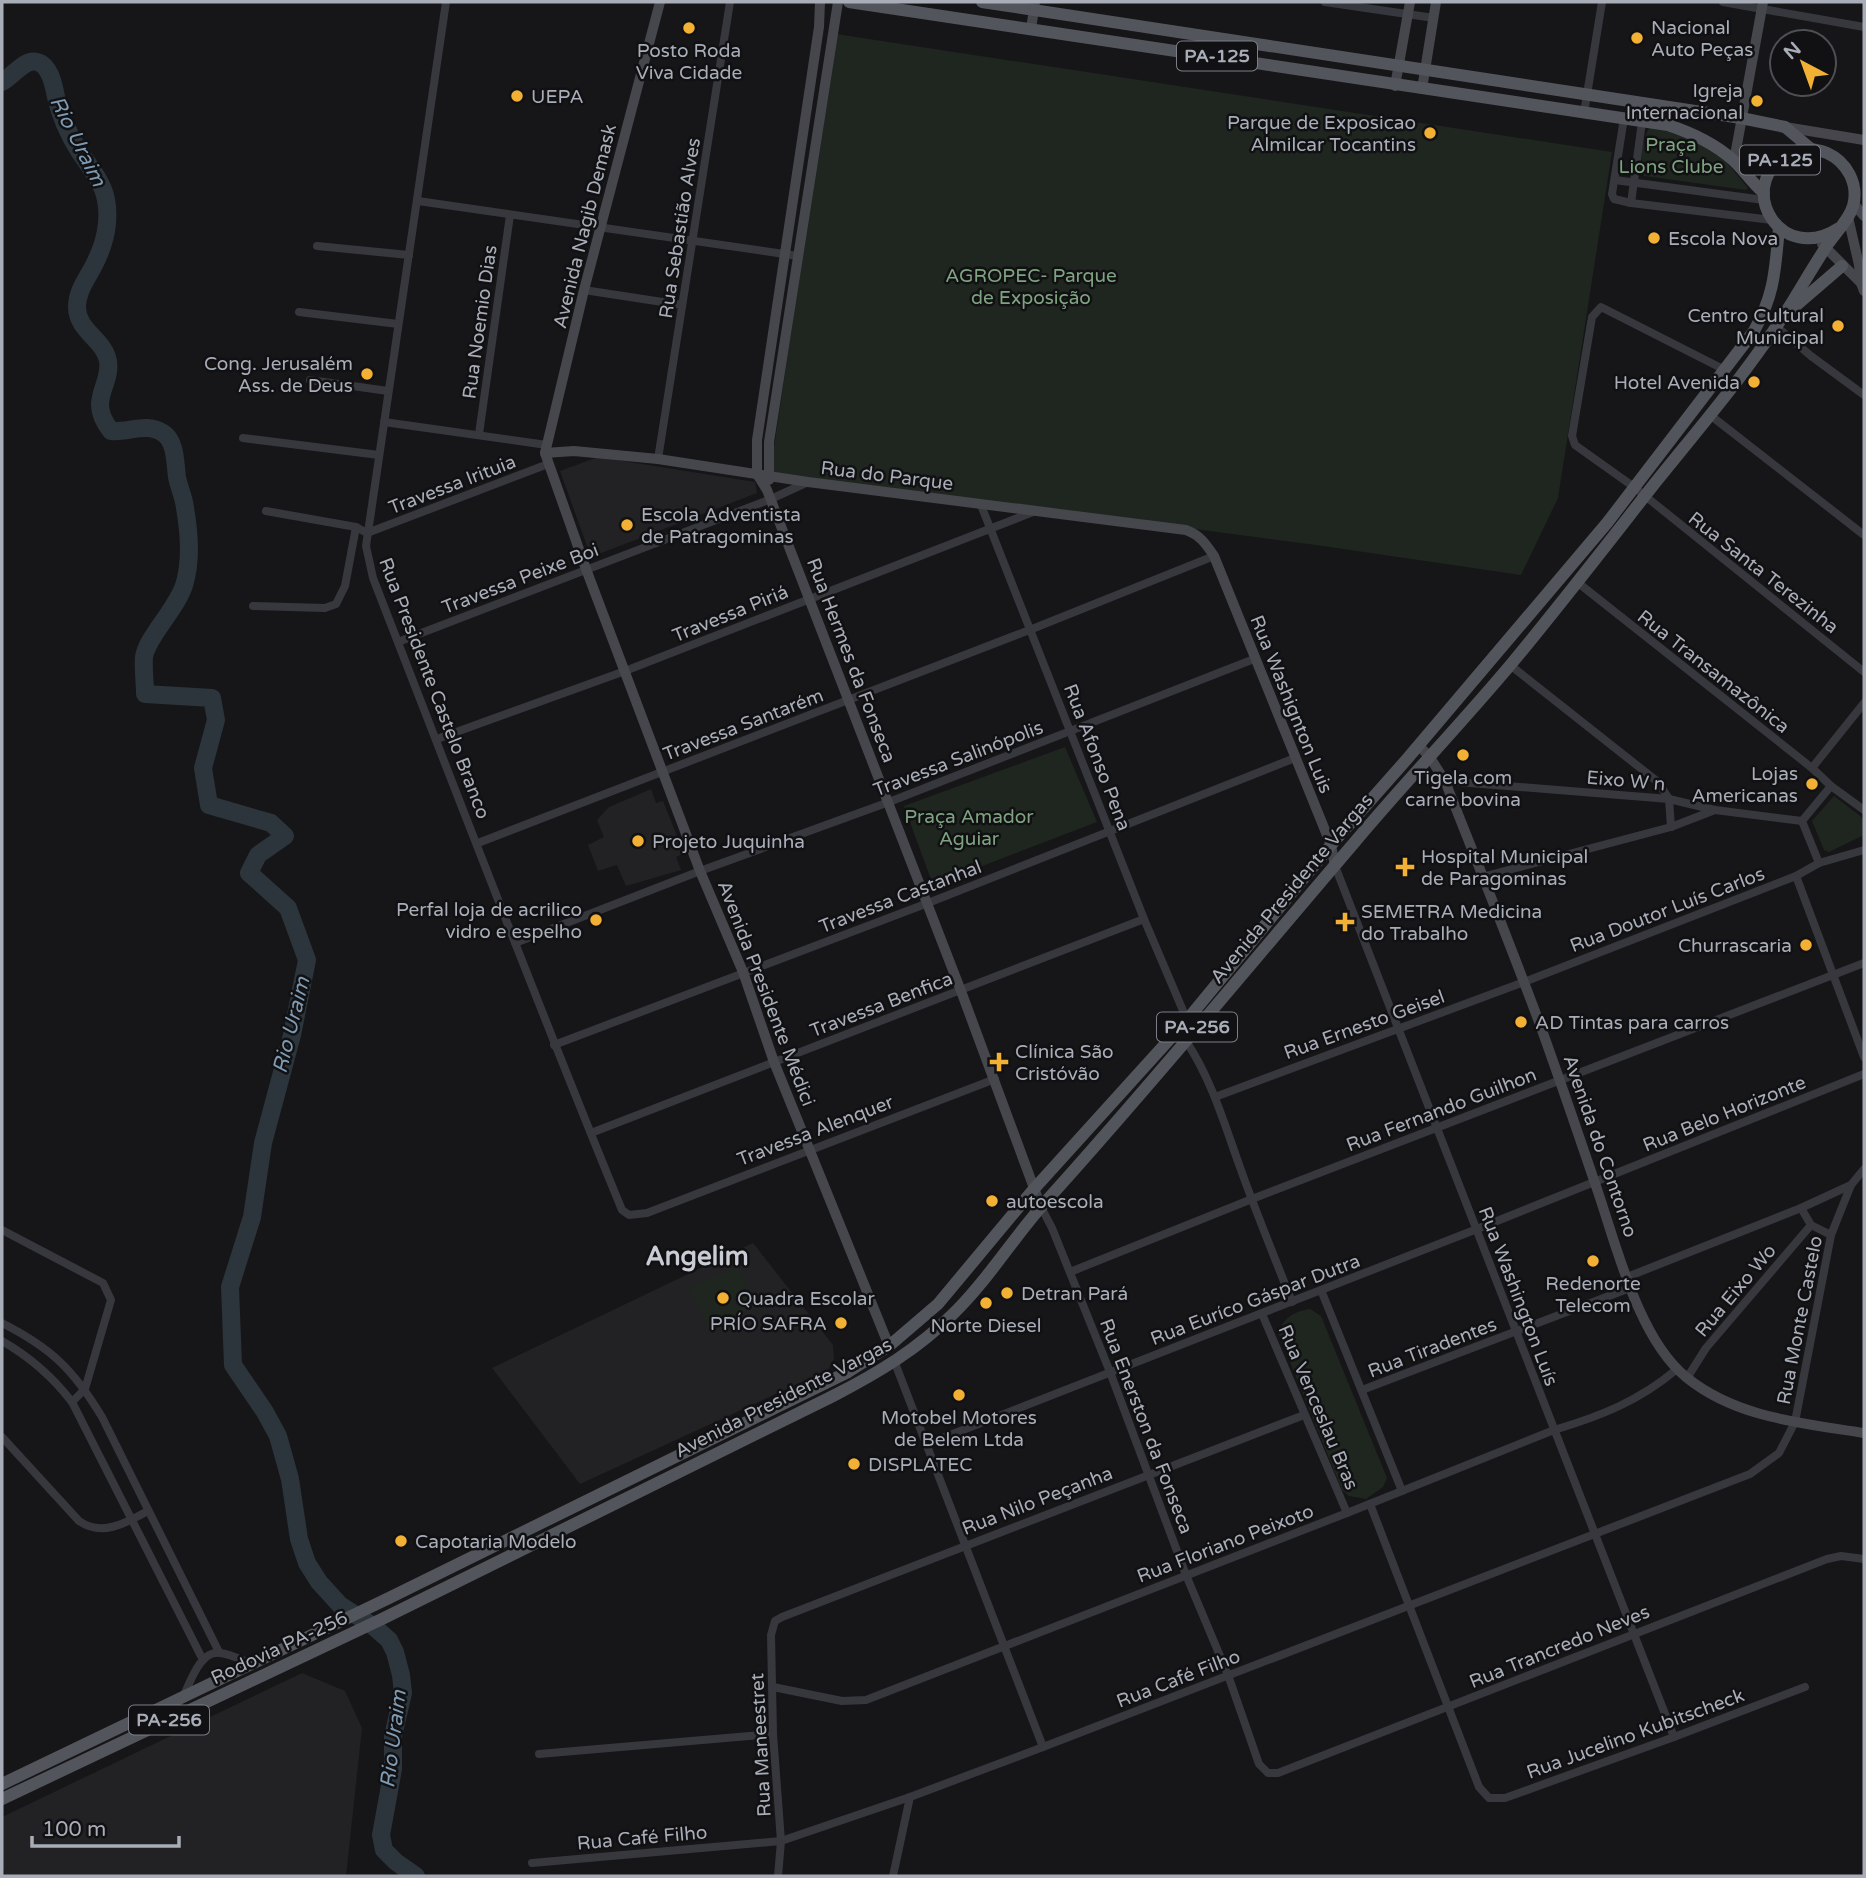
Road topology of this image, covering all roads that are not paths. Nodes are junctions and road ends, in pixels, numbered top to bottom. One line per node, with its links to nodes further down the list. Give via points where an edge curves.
1 (446, 2): 43 (street, Rua Presidente Castelo Branco)
2 (730, 2): 50 (street, Rua Sebastião Alves)
3 (820, 2): 53 (street)
4 (838, 2): 55 (street)
5 (849, 2): 19 (main road, PA-125 / PA-125)
6 (982, 2): 13 (main road, PA-125)
7 (1325, 2): 16 (street)
8 (1410, 2): 16 (street)
9 (1436, 2): 17 (street)
10 (1602, 2): 29 (street)
11 (1723, 2): 15 (street)
12 (658, 4): 49 (street, Avenida Nagib Demask)
13 (1017, 4): 14 (main road, PA-125); 19 (street)
14 (1034, 6): 18 (main road, PA-125); 21 (street)
15 (1762, 6): 20 (street); 32 (street)
16 (1408, 15): 17 (street); 25 (street)
17 (1434, 18): 26 (street)
18 (1115, 23): 22 (main road, PA-125); 23 (main road)
19 (1013, 27): 21 (main road, PA-125 / PA-125)
20 (1864, 27)
21 (1031, 29): 23 (main road, PA-125 / PA-125)
22 (1219, 37): 24 (main road); 25 (main road, PA-125)
23 (1111, 41): 24 (main road, PA-125 / PA-125)
24 (1217, 56): 27 (main road, PA-125 / PA-125)
25 (1398, 65): 26 (main road, PA-125); 27 (street)
26 (1425, 69): 28 (street); 29 (main road, PA-125)
27 (1395, 86): 28 (main road, PA-125 / PA-125)
28 (1422, 89): 30 (main road, PA-125 / PA-125)
29 (1587, 93): 30 (street); 32 (main road, PA-125)
30 (1584, 113): 31 (main road, PA-125 / PA-125)
31 (1624, 118): 33 (main road, PA-125 / PA-125); 39 (street)
32 (1741, 118): 34 (main road, PA-125 / PA-125); 38 (street)
33 (1642, 122): 38 (main road, PA-125 / PA-125, via 1686,131); 40 (street)
34 (1785, 127): 35 (street, PA-125 / PA-125); 37 (main road, PA-125)
35 (1844, 138): 36 (street, PA-125 / PA-125); 37 (street, PA-125)
36 (1864, 140)
37 (1815, 149): 41 (main road, PA-125, via 1796,150 1783,157 1766,179); 42 (main road, PA-125, via 1835,156 1847,168)
38 (1734, 161): 41 (main road, PA-125 / PA-125)
39 (1615, 180): 40 (street); 44 (street, via 1614,198)
40 (1633, 182): 41 (street); 44 (street)
41 (1764, 197): 48 (main road, PA-125)
42 (1857, 199): 46 (street); 47 (main road)
43 (418, 201): 45 (street); 54 (street, Rua Presidente Castelo Branco)
44 (1631, 204): 48 (street)
45 (510, 215): 49 (street); 70 (street, Rua Noemio Dias)
46 (1864, 216)
47 (1848, 217): 51 (main road); 56 (street)
48 (1776, 224): 51 (main road, via 1790,235); 64 (main road, Avenida Presidente Vargas / PA-256, via 1770,300)
49 (601, 228): 50 (street); 59 (street, Avenida Nagib Demask)
50 (694, 241): 53 (street); 60 (street, Rua Sebastião Alves)
51 (1821, 243): 57 (street); 62 (main road, Avenida Presidente Vargas / PA-256)
52 (317, 246): 54 (street)
53 (786, 254): 55 (street); 75 (street, via 757,440)
54 (409, 255): 63 (street, Rua Presidente Castelo Branco)
55 (798, 256): 76 (street, via 769,442)
56 (1862, 261): 58 (street)
57 (1842, 266): 58 (street); 62 (main road)
58 (1862, 287)
59 (584, 290): 60 (street); 72 (street, Avenida Nagib Demask)
60 (682, 305): 74 (street, Rua Sebastião Alves)
61 (299, 312): 63 (street)
62 (1780, 321): 67 (street, via 1811,356); 68 (main road, Avenida Presidente Vargas / PA-256)
63 (398, 324): 66 (street, Rua Presidente Castelo Branco)
64 (1725, 370): 78 (main road, Avenida Presidente Vargas / PA-256); 78 (street, Rua Santa Terezinha, via 1601,307 1596,310 1573,441)
65 (310, 380): 66 (street)
66 (388, 391): 69 (street, Rua Presidente Castelo Branco)
67 (1864, 395)
68 (1710, 415): 80 (main road, Avenida Presidente Vargas / PA-256); 87 (street)
69 (384, 422): 70 (street); 73 (street, Rua Presidente Castelo Branco)
70 (479, 434): 72 (street)
71 (243, 438): 73 (street)
72 (547, 454): 74 (street, Rua do Parque, via 574,451); 86 (street, Travessa Irituia); 89 (street, Avenida Presidente Médici)
73 (379, 455): 86 (street, Rua Presidente Castelo Branco)
74 (658, 460): 75 (street, Rua do Parque)
75 (757, 474): 76 (street, Rua do Parque); 79 (street, Rua Hermes da Fonseca)
76 (769, 475): 77 (street, Rua do Parque); 79 (street)
77 (808, 482): 79 (street, Travessa Peixe Boi); 81 (street, Rua do Parque)
78 (1633, 487): 80 (street, Rua Santa Terezinha); 103 (main road, Avenida Presidente Vargas / PA-256)
79 (769, 494): 89 (street, Travessa Peixe Boi); 91 (street, Rua Hermes da Fonseca)
80 (1644, 497): 90 (main road, Avenida Presidente Vargas / PA-256); 98 (street, Rua Santa Terezinha)
81 (981, 505): 83 (street, Rua do Parque); 85 (street, Rua Afonso Pena)
82 (266, 511): 84 (street)
83 (1033, 512): 85 (street, Travessa Piriá); 88 (street, Rua do Parque, via 1186,530 1200,537)
84 (356, 527): 86 (street); 92 (street, via 345,586 336,604 324,608)
85 (991, 529): 91 (street, Travessa Piriá); 93 (street, Rua Afonso Pena)
86 (366, 533): 94 (street, Rua Presidente Castelo Branco, via 373,578)
87 (1864, 535)
88 (1214, 556): 93 (street, Travessa Santarém); 95 (street, Rua Washignton Luis)
89 (586, 569): 94 (street, Travessa Peixe Boi); 97 (street, Avenida Presidente Médici)
90 (1577, 582): 96 (main road, Avenida Presidente Vargas / PA-256); 106 (street, Rua Transamazônica)
91 (809, 599): 97 (street, Travessa Piriá); 99 (street, Rua Hermes da Fonseca)
92 (253, 606)
93 (1032, 629): 99 (street, Travessa Santarém); 101 (street, Rua Afonso Pena)
94 (398, 642): 102 (street, Rua Presidente Castelo Branco)
95 (1254, 659): 101 (street, Travessa Salinópolis); 105 (street, Rua Washignton Luis)
96 (1510, 665): 104 (main road, Avenida Presidente Vargas / PA-256); 110 (street, via 1658,782)
97 (625, 671): 102 (street, Travessa Piriá); 107 (street, Avenida Presidente Médici)
98 (1864, 672)
99 (849, 699): 107 (street, Travessa Santarém); 111 (street, Rua Hermes da Fonseca)
100 (1864, 703): 106 (street)
101 (1072, 731): 111 (street, Travessa Salinópolis); 116 (street, Rua Afonso Pena)
102 (437, 739): 117 (street, Rua Presidente Castelo Branco)
103 (1419, 746): 104 (street, Avenida do Contorno); 118 (main road, Avenida Presidente Vargas / PA-256)
104 (1429, 755): 108 (street, Avenida do Contorno); 121 (main road, Avenida Presidente Vargas / PA-256)
105 (1295, 758): 116 (street, Travessa Castanhal); 118 (street, Rua Washignton Luis)
106 (1812, 768): 109 (street, Rua Transamazônica)
107 (662, 772): 117 (street, Travessa Santarém); 122 (street, Avenida Presidente Médici)
108 (1445, 781): 110 (street, Eixo W n); 124 (street, Avenida do Contorno)
109 (1831, 786): 113 (street, Rua Transamazônica); 114 (street)
110 (1669, 799): 112 (street, Eixo W n); 115 (street)
111 (889, 802): 122 (street, Travessa Salinópolis); 125 (street, Rua Hermes da Fonseca)
112 (1715, 810): 114 (street, Eixo W n); 115 (street)
113 (1864, 810)
114 (1801, 821): 120 (street)
115 (1671, 827): 124 (street)
116 (1110, 831): 125 (street, Travessa Castanhal); 126 (street, Rua Afonso Pena)
117 (478, 843): 127 (street, Rua Presidente Castelo Branco)
118 (1331, 845): 121 (street, Rua Washignton Luis); 133 (main road, Avenida Presidente Vargas / PA-256)
119 (1864, 850): 120 (street, Rua Doutor Luís Carlos)
120 (1819, 863): 123 (street, Rua Doutor Luís Carlos)
121 (1335, 866): 134 (street, Rua Washington Luís); 135 (main road, Avenida Presidente Vargas / PA-256)
122 (700, 871): 127 (street, Travessa Salinópolis); 129 (street, Avenida Presidente Médici)
123 (1796, 876): 130 (street); 131 (street, Rua Doutor Luís Carlos)
124 (1482, 877): 131 (street, Avenida do Contorno)
125 (928, 903): 129 (street, Travessa Castanhal); 132 (street, Rua Hermes da Fonseca)
126 (1144, 919): 132 (street, Travessa Benfica); 133 (street, Rua Afonso Pena)
127 (515, 943): 136 (street, Rua Presidente Castelo Branco)
128 (1864, 963): 130 (street, Rua Fernando Guilhon)
129 (743, 972): 136 (street, Travessa Castanhal); 138 (street, Avenida Presidente Médici)
130 (1833, 975): 137 (street); 141 (street, Rua Fernando Guilhon)
131 (1524, 982): 134 (street, Rua Ernesto Geisel); 141 (street, Avenida do Contorno)
132 (961, 990): 138 (street, Travessa Benfica); 140 (street, Rua Hermes da Fonseca)
133 (1187, 1020): 149 (main road, Avenida Presidente Vargas / PA-256)
134 (1398, 1028): 142 (street, Rua Ernesto Geisel); 143 (street, Rua Washington Luís)
135 (1186, 1041): 142 (street); 151 (main road, Avenida Presidente Vargas / PA-256)
136 (554, 1045): 144 (street, Rua Presidente Castelo Branco)
137 (1864, 1056)
138 (774, 1062): 144 (street, Travessa Benfica); 145 (street, Avenida Presidente Médici)
139 (1864, 1074): 147 (street, Rua Belo Horizonte)
140 (995, 1079): 145 (street, Travessa Alenquer); 149 (street, Rua Hermes da Fonseca)
141 (1560, 1080): 143 (street, Rua Fernando Guilhon); 147 (street, Avenida do Contorno)
142 (1214, 1097): 150 (street)
143 (1437, 1128): 150 (street, Rua Fernando Guilhon); 155 (street, Rua Washington Luís)
144 (590, 1133): 153 (street, Rua Presidente Castelo Branco, via 622,1210 629,1215)
145 (810, 1148): 153 (street, Travessa Alenquer); 166 (street, Avenida Presidente Médici)
146 (1864, 1169): 148 (street)
147 (1595, 1182): 155 (street, Rua Euríco Gáspar Dutra); 159 (street, Avenida do Contorno)
148 (1850, 1185): 152 (street, Rua Tiradentes); 157 (street, Rua Monte Castelo)
149 (1033, 1190): 151 (street, Rua Hermes da Fonseca); 166 (main road, Avenida Presidente Vargas / PA-256, via 938,1304)
150 (1252, 1199): 158 (street, Rua Fernando Guilhon); 161 (street)
151 (1041, 1207): 158 (street, Rua Enerston da Fonseca); 167 (main road, Avenida Presidente Vargas / PA-256, via 955,1312)
152 (1801, 1208): 154 (street); 159 (street, Rua Tiradentes)
153 (647, 1213)
154 (1811, 1225): 157 (street); 170 (street, Rua Eixo Wo, via 1706,1348)
155 (1477, 1229): 160 (street, Rua Euríco Gáspar Dutra); 164 (street, Rua Washington Luís)
156 (2, 1230): 171 (street, via 103,1283 108,1291 111,1300)
157 (1830, 1235): 175 (street, Rua Monte Castelo)
158 (1070, 1272): 169 (street, Rua Enerston da Fonseca)
159 (1629, 1283): 164 (street, Rua Tiradentes); 168 (street, Avenida do Contorno, via 1656,1340)
160 (1321, 1290): 161 (street, Rua Euríco Gáspar Dutra); 172 (street)
161 (1292, 1302): 162 (street, Rua Euríco Gáspar Dutra)
162 (1262, 1314): 169 (street, Rua Euríco Gáspar Dutra); 174 (street, Rua Venceslau Bras)
163 (2, 1322): 171 (street, via 35,1340 68,1367)
164 (1515, 1332): 172 (street, Rua Tiradentes); 176 (street, Rua Washington Luís)
165 (2, 1341): 173 (street, via 53,1377)
166 (889, 1346): 185 (main road, Avenida Presidente Vargas / PA-256, via 848,1372)
167 (895, 1363): 179 (street); 187 (main road, Avenida Presidente Vargas / PA-256)
168 (1677, 1369): 170 (street, Avenida do Contorno); 176 (street, Rua Floriano Peixoto, via 1634,1401)
169 (1110, 1372): 179 (street, Rua Euríco Gáspar Dutra); 180 (street, Rua Enerston da Fonseca)
170 (1687, 1378): 175 (street, Avenida do Contorno, via 1721,1401)
171 (85, 1389): 173 (street); 183 (street)
172 (1362, 1390): 181 (street)
173 (72, 1402): 186 (street)
174 (1304, 1415): 180 (street, Rua Nilo Peçanha); 184 (street, Rua Venceslau Bras)
175 (1795, 1422): 177 (street, Avenida do Contorno); 189 (street, Rua Café Filho, via 1779,1453 1750,1474)
176 (1554, 1430): 181 (street, Rua Floriano Peixoto); 189 (street, Rua Washington Luís)
177 (1864, 1433)
178 (2, 1437): 186 (street, via 90,1529 106,1529)
179 (927, 1444): 191 (street)
180 (1149, 1474): 191 (street, Rua Nilo Peçanha); 193 (street, Rua Enerston da Fonseca)
181 (1402, 1491): 182 (street, Rua Floriano Peixoto)
182 (1370, 1504): 184 (street, Rua Floriano Peixoto); 196 (street, Rua Venceslau Bras)
183 (148, 1511): 186 (street); 194 (street)
184 (1347, 1513): 193 (street, Rua Floriano Peixoto)
185 (561, 1514): 187 (main road, via 559,1522); 188 (main road, Avenida Presidente Vargas / PA-256)
186 (133, 1519): 195 (street)
187 (568, 1526): 190 (main road, Avenida Presidente Vargas / PA-256)
188 (534, 1527): 190 (main road, via 543,1532); 197 (main road, Avenida Presidente Vargas / PA-256)
189 (1595, 1534): 196 (street, Rua Café Filho); 200 (street, Rua Washington Luís)
190 (538, 1540): 199 (main road, Avenida Presidente Vargas / PA-256)
191 (965, 1545): 198 (street, Rua Nilo Peçanha); 201 (street)
192 (1864, 1559): 200 (street, Rua Trancredo Neves, via 1827,1559)
193 (1186, 1575): 201 (street, Rua Floriano Peixoto); 205 (street, Rua Enerston da Fonseca)
194 (185, 1585): 195 (street); 202 (street)
195 (169, 1592): 203 (street)
196 (1410, 1604): 205 (street, Rua Café Filho); 209 (street)
197 (374, 1605): 204 (main road, Rodovia PA-256 / PA-256)
198 (782, 1617): 206 (street, Rua Maneestret, via 775,1621 771,1635)
199 (382, 1619): 217 (main road, Rodovia PA-256 / PA-256)
200 (1633, 1634): 209 (street, Rua Trancredo Neves); 211 (street, Rua Washington Luís)
201 (1003, 1646): 206 (street, Rua Floriano Peixoto, via 866,1700 842,1701); 212 (street)
202 (219, 1652): 203 (street); 204 (street)
203 (203, 1660): 208 (street)
204 (252, 1664): 208 (main road, Rodovia PA-256 / PA-256)
205 (1228, 1675): 212 (street, Rua Café Filho); 214 (street, Rua Enerston da Fonseca, via 1259,1764)
206 (773, 1687): 210 (street, Rua Maneestret)
207 (1805, 1687): 211 (street, Rua Jucelino Kubitscheck)
208 (183, 1697): 215 (main road, Rodovia PA-256 / PA-256)
209 (1450, 1707): 211 (street, Rua Jucelino Kubitscheck, via 1479,1787 1489,1798 1504,1798); 214 (street, Rua Trancredo Neves)
210 (773, 1734): 213 (street); 218 (street, Rua Maneestret)
211 (1674, 1737)
212 (1043, 1747): 216 (street, Rua Café Filho)
213 (539, 1754)
214 (1268, 1773)
215 (2, 1784)
216 (910, 1797): 218 (street, Rua Café Filho); 221 (street)
217 (2, 1799)
218 (781, 1841): 219 (street, Rua Café Filho); 220 (street, Rua Maneestret)
219 (532, 1863)
220 (778, 1876)
221 (893, 1876)

